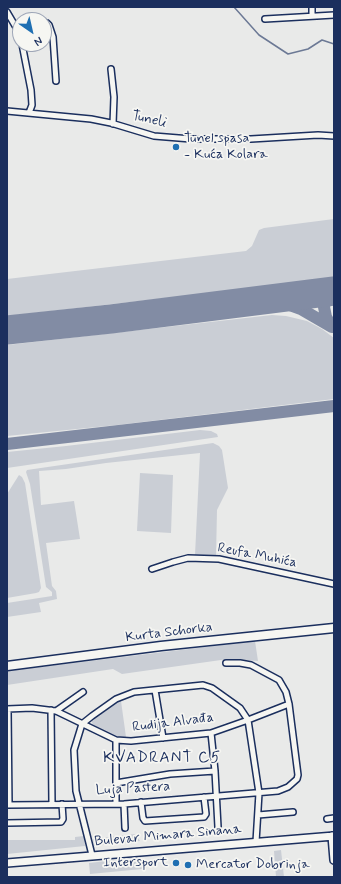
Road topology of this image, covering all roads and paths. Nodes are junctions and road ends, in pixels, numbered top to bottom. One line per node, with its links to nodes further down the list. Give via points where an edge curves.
1 (312, 7): 3 (street)
2 (334, 15): 3 (street)
3 (312, 16): 4 (street)
4 (264, 19)
5 (52, 34): 8 (street)
6 (24, 52): 10 (street, via 31,90 32,105)
7 (111, 69): 11 (street)
8 (56, 81)
9 (7, 111): 10 (street, Tuneli)
10 (29, 113): 11 (street, Tuneli, via 91,119)
11 (113, 124): 12 (street, Tuneli, via 154,136 191,139)
12 (334, 136)
13 (152, 569): 14 (street, Reufa Muhića, via 188,558 219,559)
14 (334, 584)
15 (334, 628): 17 (main road, Kurta Schorka, via 161,646)
16 (226, 663): 20 (street, via 251,665 279,680)
17 (7, 666)
18 (155, 690): 23 (street, via 203,685 212,688 240,708); 24 (street, via 134,692 116,699); 26 (street)
19 (83, 692): 22 (street)
20 (289, 704): 23 (street, Rudija Alvađa); 30 (street, Luja Pastera, via 297,779 278,791)
21 (7, 710): 22 (street); 39 (street)
22 (54, 710): 24 (street, Rudija Alvađa); 34 (street)
23 (248, 720): 25 (street, Rudija Alvađa); 30 (street)
24 (82, 724): 27 (street, Rudija Alvađa); 36 (street, via 74,759)
25 (211, 733): 26 (street, Rudija Alvađa); 28 (street)
26 (164, 738): 27 (street, Rudija Alvađa, via 131,742)
27 (116, 740): 29 (street)
28 (215, 770): 29 (street); 31 (street)
29 (116, 783): 37 (street)
30 (260, 793): 31 (street, Luja Pastera); 41 (street)
31 (217, 796): 32 (street, Luja Pastera); 45 (street)
32 (204, 797): 33 (street, Luja Pastera); 33 (street, via 204,817 145,821)
33 (141, 802): 38 (street, Luja Pastera)
34 (52, 804): 35 (street, Luja Pastera); 39 (street, Luja Pastera)
35 (62, 804): 36 (street, Luja Pastera); 44 (street, via 64,819 61,822)
36 (79, 804): 37 (street, Luja Pastera); 49 (street)
37 (116, 804): 38 (street, Luja Pastera)
38 (124, 804): 46 (street)
39 (8, 805)
40 (293, 812): 41 (street)
41 (258, 815): 48 (street)
42 (334, 818): 43 (street)
43 (327, 819)
44 (7, 824)
45 (218, 827)
46 (125, 828)
47 (333, 836): 48 (street, Bulevar Mimara Sinana); 50 (street)
48 (256, 842): 49 (street, Bulevar Mimara Sinana)
49 (92, 856): 51 (street, Bulevar Mimara Sinana)
50 (334, 860)
51 (7, 863)

